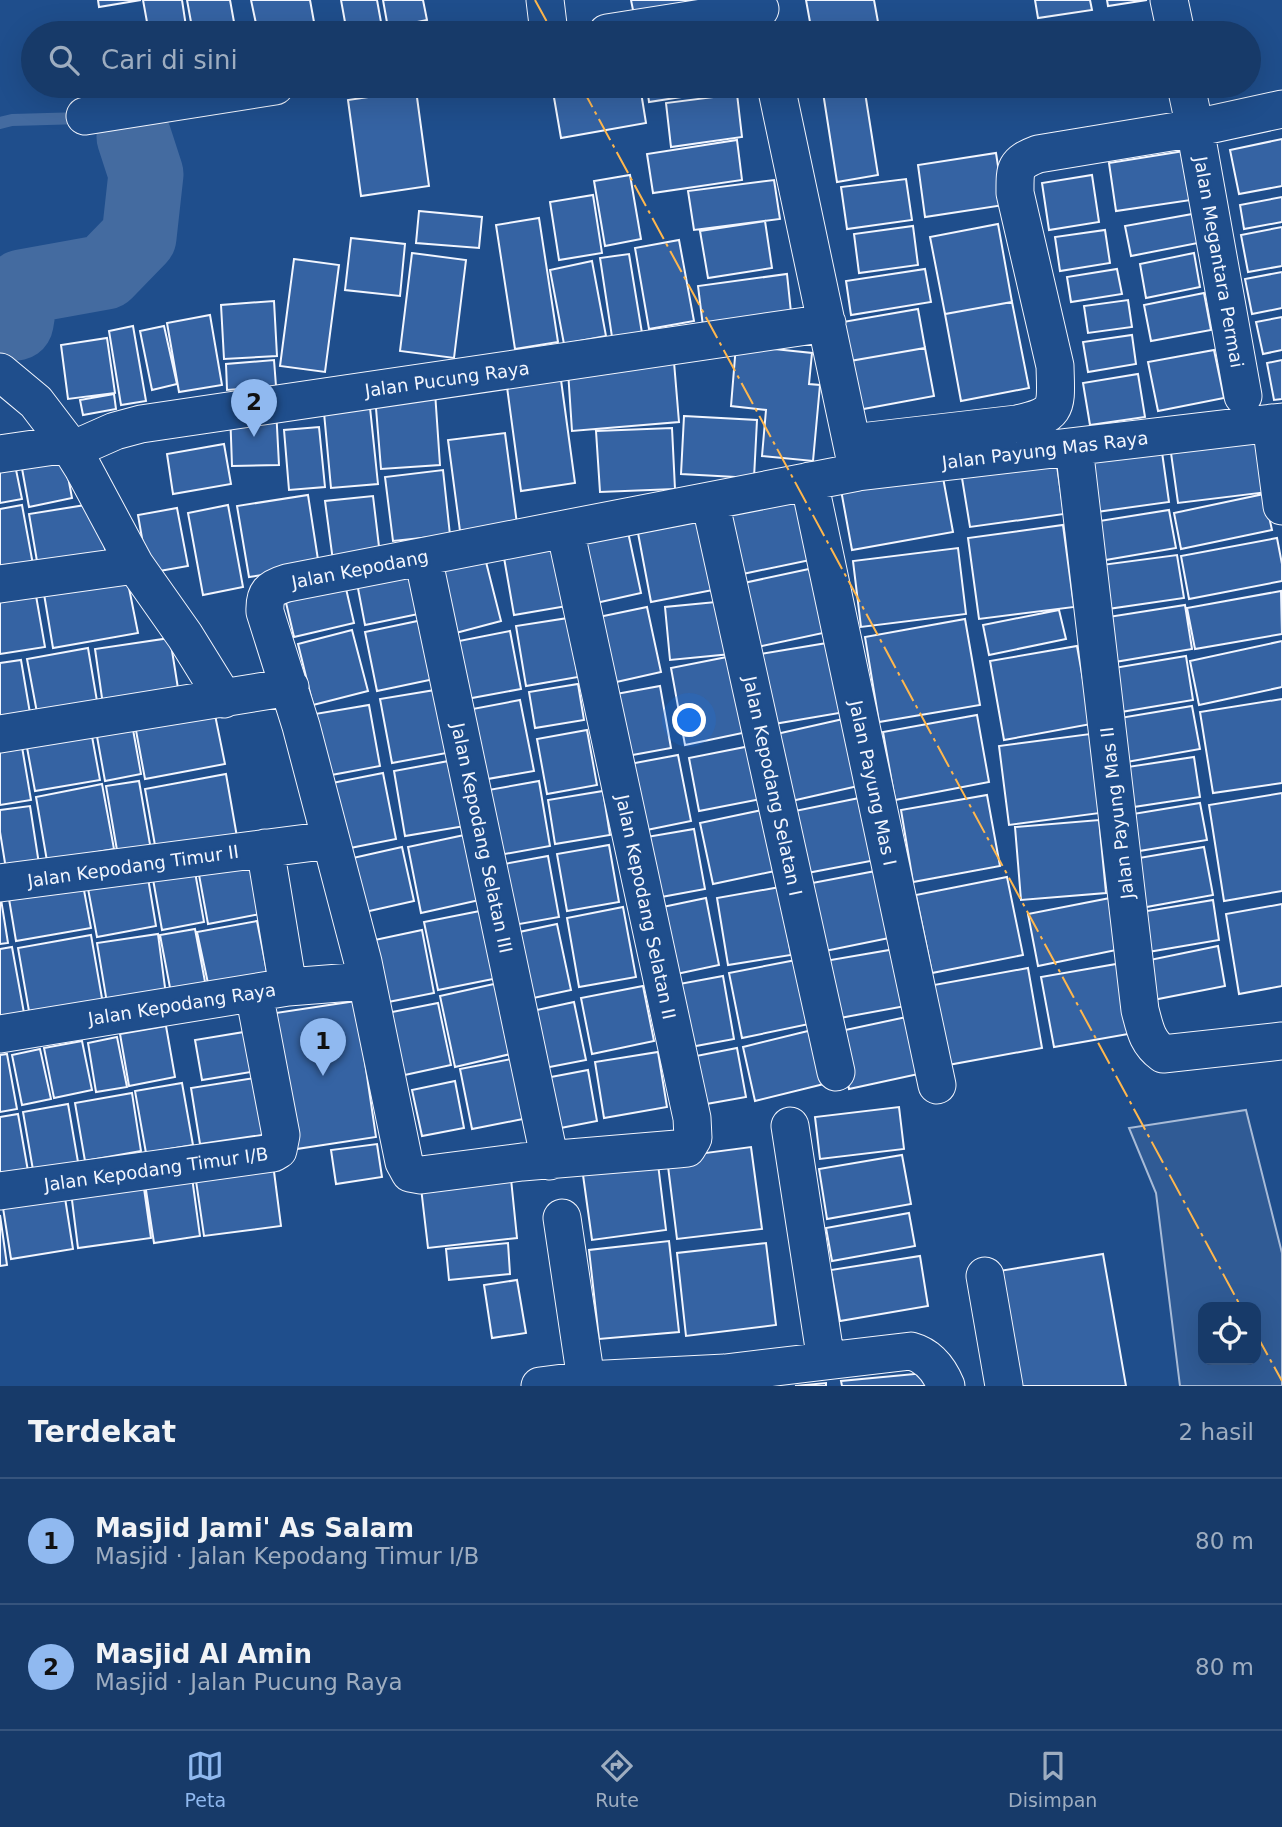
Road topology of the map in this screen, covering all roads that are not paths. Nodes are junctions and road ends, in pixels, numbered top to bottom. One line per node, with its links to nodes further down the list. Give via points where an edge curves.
1 (545, 0): 4 (street)
2 (1169, 0): 6 (street)
3 (761, 14): 5 (street)
4 (548, 21)
5 (704, 21)
6 (1173, 21)
7 (199, 98): 11 (street)
8 (779, 98): 13 (street)
9 (1189, 98): 12 (street, Jalan Megantara Permai)
10 (1282, 109): 12 (street)
11 (85, 116)
12 (1195, 128): 15 (street, Jalan Megantara Permai); 20 (street, via 1038,154 1022,160 1015,172 1015,193 1055,366 1056,395 1044,418)
13 (827, 323): 17 (street, Jalan Pucung Raya, via 141,424); 20 (street)
14 (0, 372): 17 (street, via 36,402)
15 (1243, 396)
16 (1276, 422): 18 (street, Jalan Payung Mas Raya); 23 (street)
17 (75, 446): 19 (street, Jalan Pucung Raya); 26 (street)
18 (1074, 447): 20 (street, Jalan Payung Mas Raya); 37 (street, Jalan Payung Mas II, via 1146,1033 1151,1045 1163,1054)
19 (0, 454)
20 (855, 458): 21 (street, Jalan Payung Mas Raya)
21 (809, 481): 22 (street, Jalan Kepodang); 39 (street, Jalan Payung Mas I)
22 (710, 501): 24 (street, Jalan Kepodang); 38 (street, Jalan Kepodang Selatan I)
23 (1282, 506)
24 (565, 529): 25 (street, Jalan Kepodang); 41 (street, Jalan Kepodang Selatan II, via 693,1138 687,1148)
25 (424, 557): 28 (street, Jalan Kepodang, via 273,587 264,600 265,612); 41 (street, Jalan Kepodang Selatan III)
26 (135, 565): 27 (street); 29 (street)
27 (0, 584)
28 (290, 687): 29 (street); 31 (street, Jalan Kepodang)
29 (224, 699): 30 (street)
30 (0, 734)
31 (330, 839): 32 (street, Jalan Kepodang Timur II); 34 (street, Jalan Kepodang)
32 (265, 848): 33 (street, Jalan Kepodang Timur II); 35 (street)
33 (0, 883)
34 (365, 981): 35 (street, Jalan Kepodang Raya); 41 (street, Jalan Kepodang, via 410,1173)
35 (271, 990): 36 (street, Jalan Kepodang Raya); 42 (street, Jalan Kepodang Timur I/B, via 281,1135 278,1150)
36 (0, 1034)
37 (1282, 1041)
38 (836, 1072)
39 (937, 1085)
40 (790, 1126): 45 (street)
41 (550, 1161)
42 (0, 1191)
43 (562, 1218): 47 (street)
44 (985, 1276): 50 (street)
45 (827, 1361): 46 (street); 49 (street, via 911,1351 932,1362)
46 (726, 1379): 47 (street)
47 (586, 1380): 48 (street)
48 (540, 1386)
49 (946, 1386)
50 (1004, 1386)

